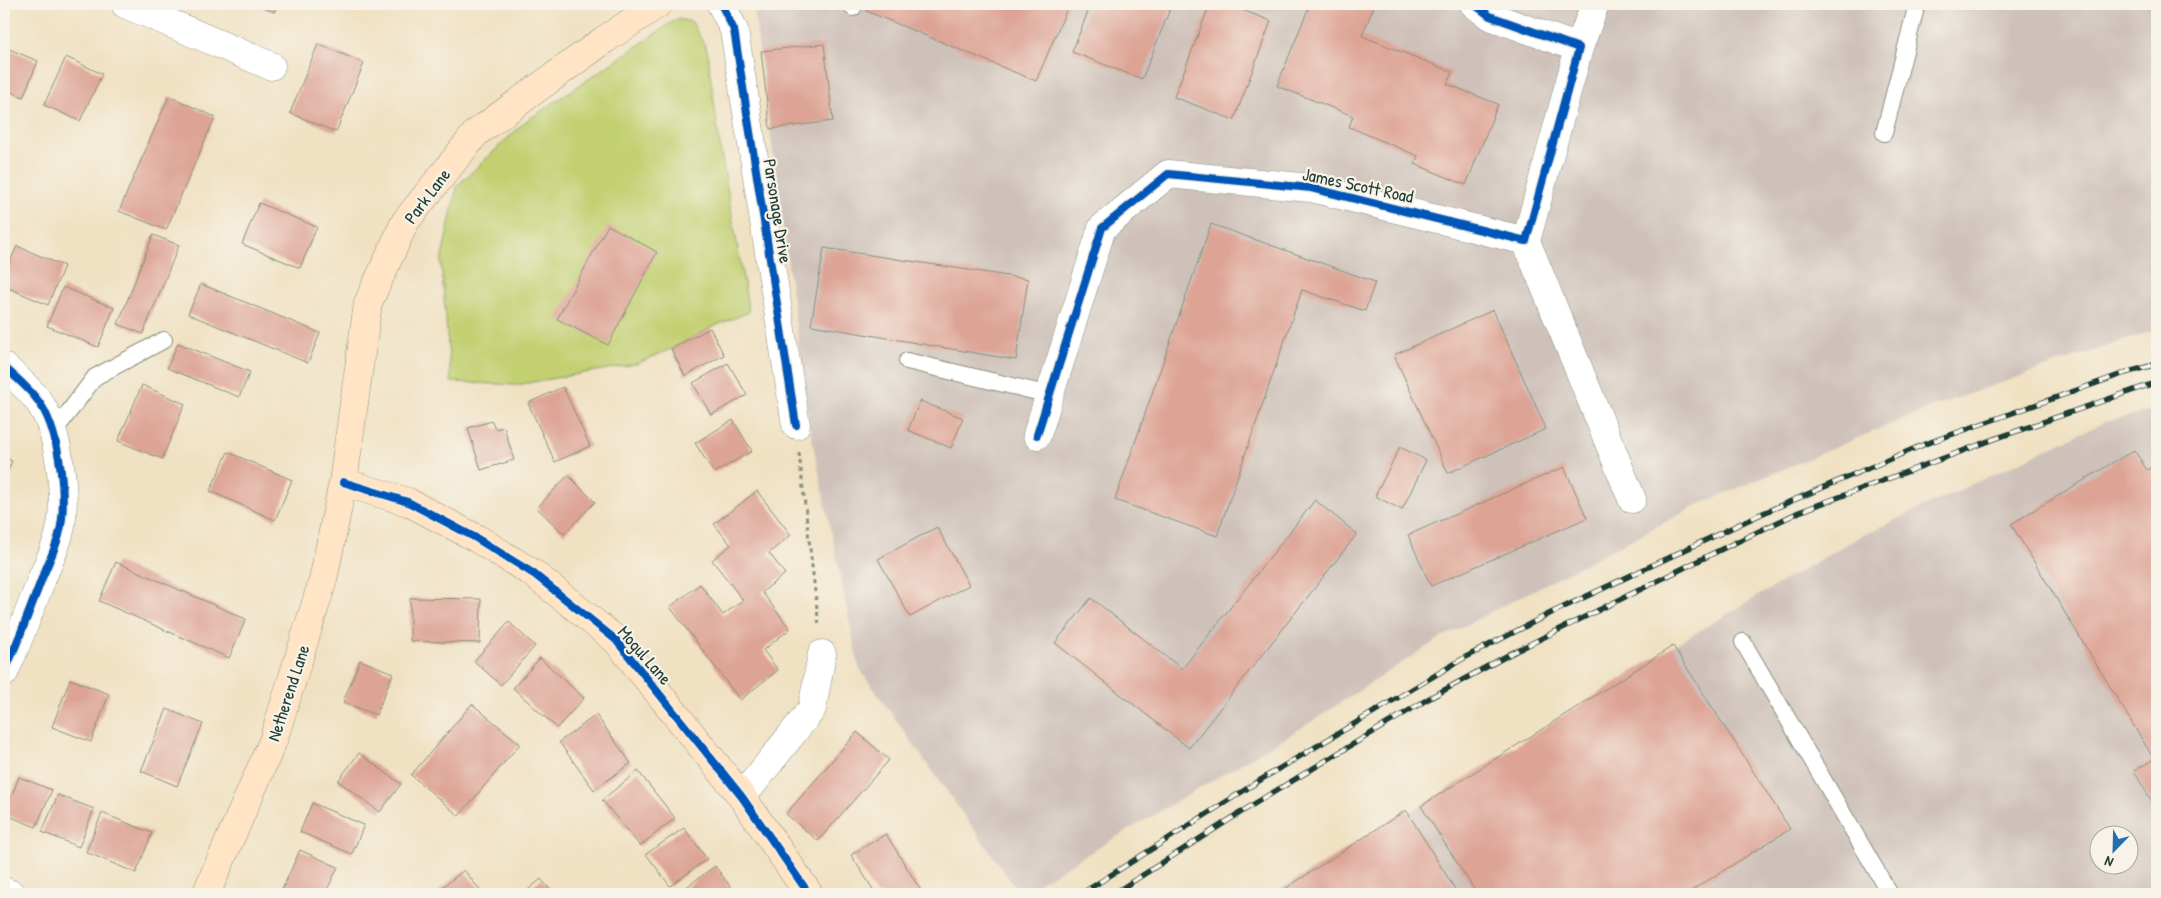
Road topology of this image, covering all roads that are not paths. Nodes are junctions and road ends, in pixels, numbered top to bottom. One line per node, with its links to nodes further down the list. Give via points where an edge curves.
1 (125, 4): 8 (street)
2 (658, 4): 18 (main road, Park Lane, via 476,134 405,222 368,303)
3 (721, 4): 15 (street, Parsonage Drive, via 734,30)
4 (1474, 4): 7 (street, via 1490,16)
5 (1595, 4): 7 (street)
6 (1917, 4): 9 (lane)
7 (1579, 48): 10 (street)
8 (271, 66)
9 (1884, 133)
10 (1526, 240): 14 (street, James Scott Road, via 1311,188 1168,174 1102,228); 19 (street)
11 (164, 340): 16 (lane, via 95,377)
12 (907, 361): 14 (lane)
13 (4, 367): 16 (street, via 41,405)
14 (1050, 395): 17 (street, James Scott Road)
15 (796, 425)
16 (53, 433): 22 (street, via 60,462 62,495 59,534)
17 (1037, 435)
18 (343, 482): 23 (main road, Mogul Lane, via 408,502 534,574 616,640); 26 (main road, Netherend Lane, via 323,580 273,741)
19 (1632, 499)
20 (1743, 642): 28 (lane)
21 (822, 654): 23 (street, via 812,709)
22 (4, 673)
23 (742, 797): 27 (main road, Mogul Lane)
24 (4, 891): 25 (street)
25 (10, 894)
26 (206, 894)
27 (809, 894)
28 (1890, 894)

